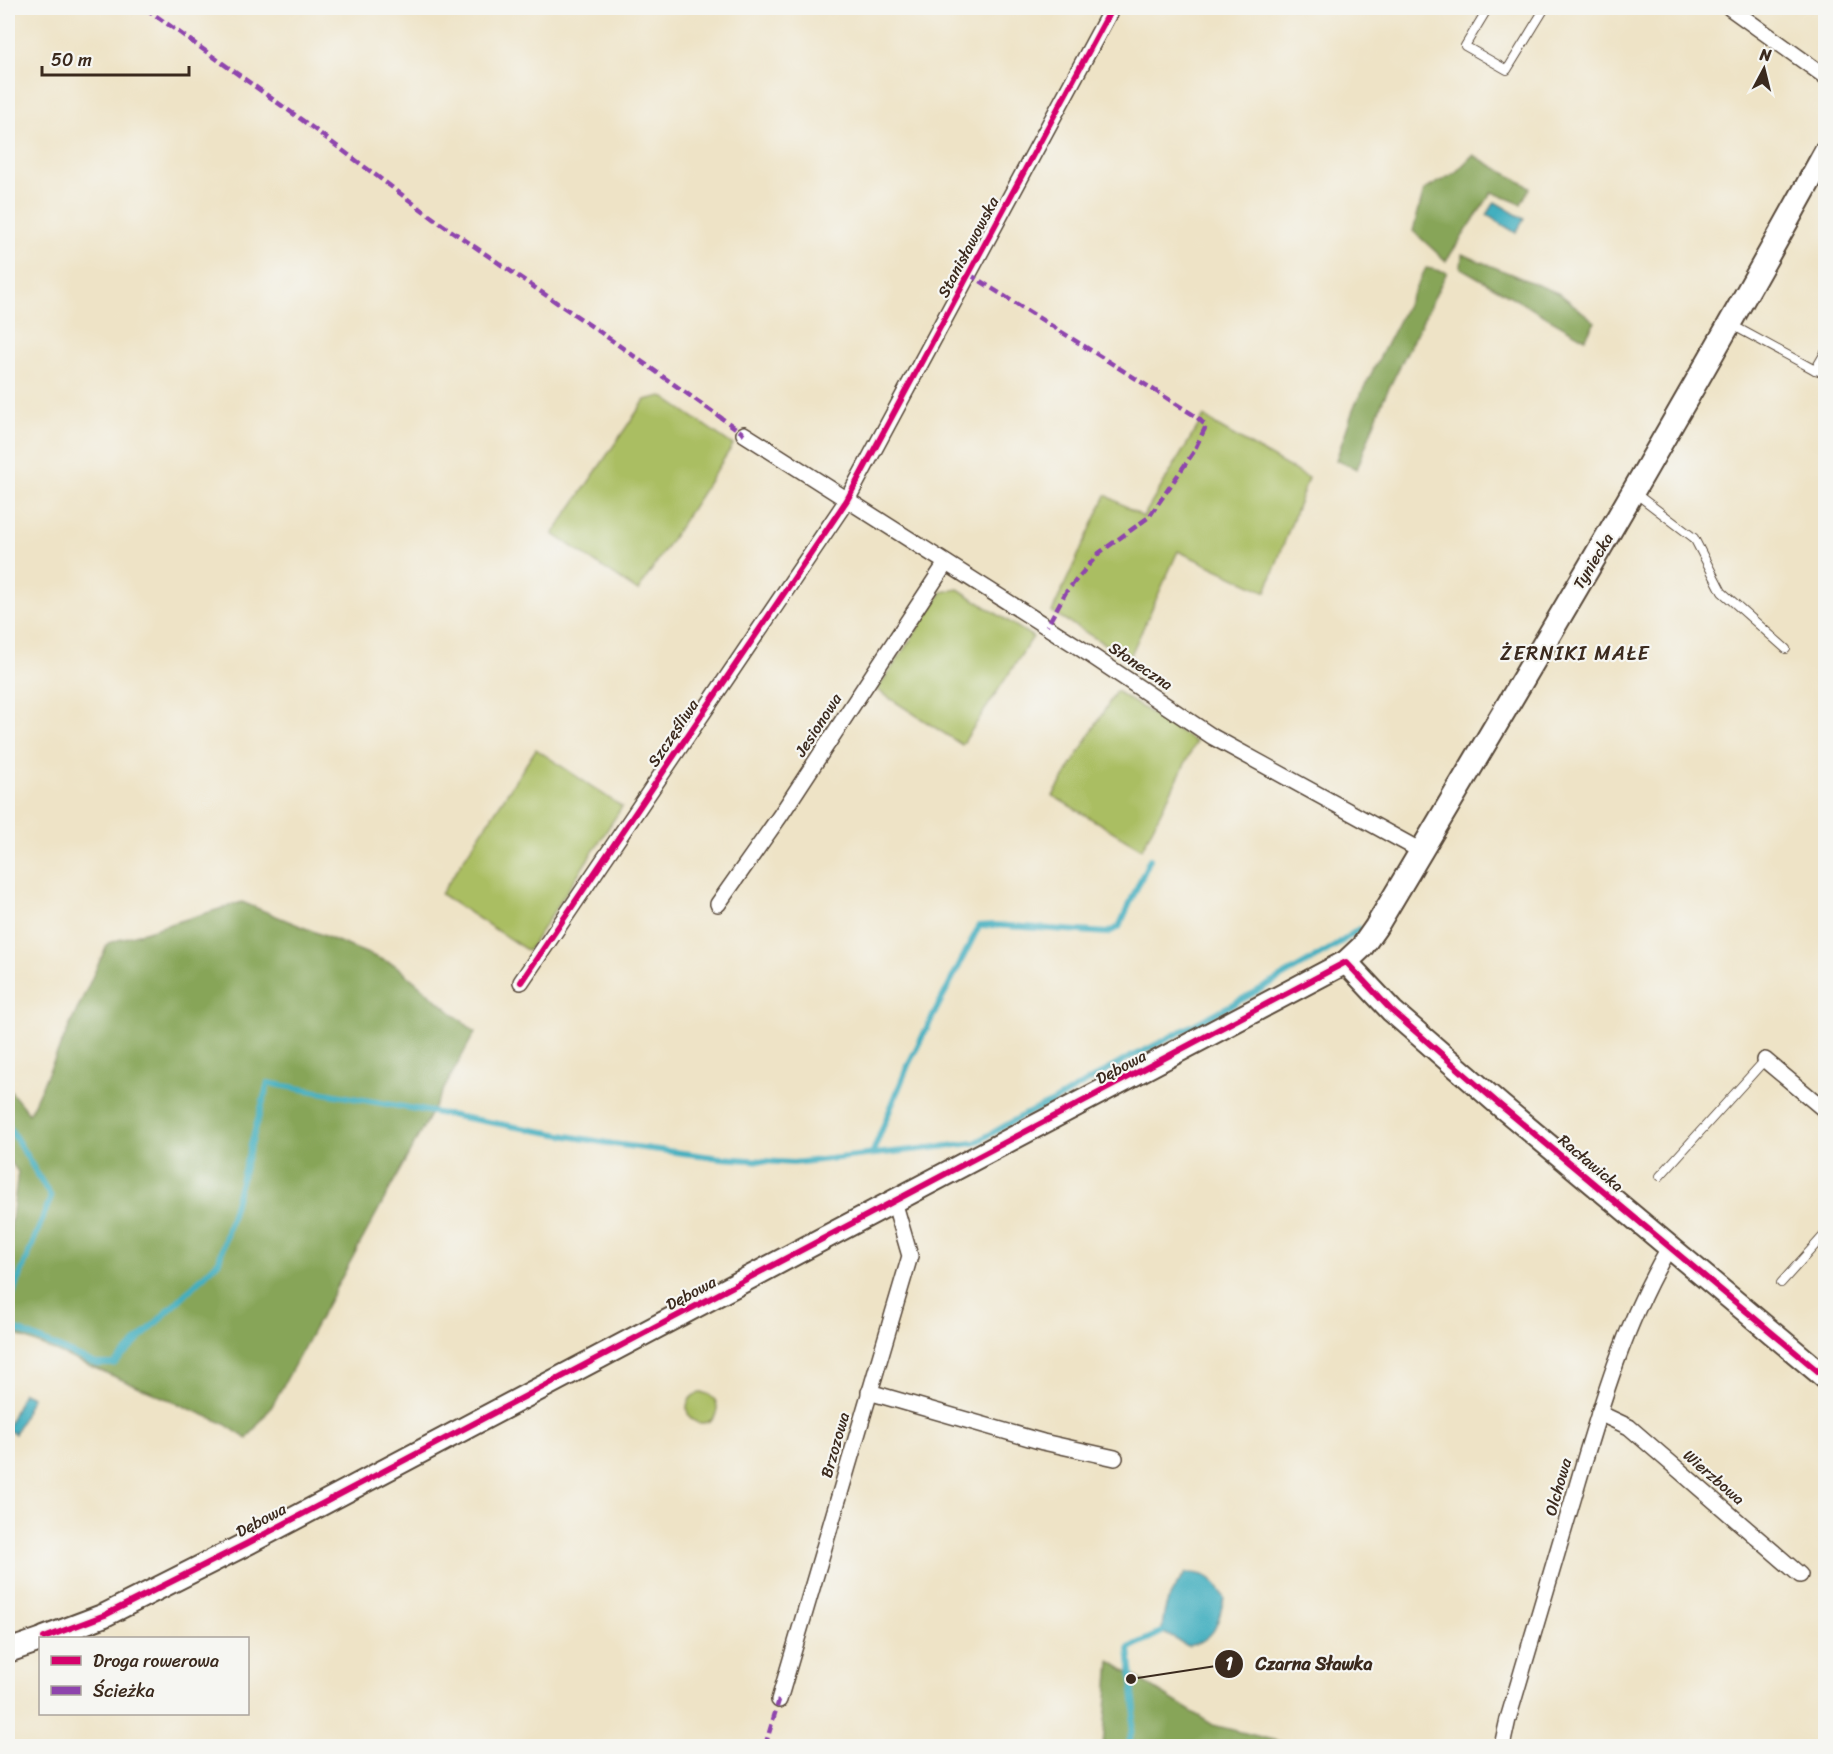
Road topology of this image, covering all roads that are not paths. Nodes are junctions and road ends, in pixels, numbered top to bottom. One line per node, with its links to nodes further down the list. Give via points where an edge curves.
1 (1112, 8): 13 (street, Stanisławowska)
2 (1488, 8): 3 (lane, via 1465,46 1507,70)
3 (1545, 8)
4 (1730, 8): 5 (street)
5 (1826, 77)
6 (1826, 151): 7 (street, Tyniecka)
7 (1731, 324): 9 (lane); 12 (street, Tyniecka)
8 (1826, 351): 9 (lane)
9 (1815, 370): 10 (lane)
10 (1826, 373)
11 (744, 434): 13 (street, Słoneczna)
12 (1634, 492): 15 (lane, via 1694,538 1722,592); 16 (street, Tyniecka)
13 (847, 500): 14 (street, Słoneczna); 19 (street, Szczęśliwa)
14 (946, 563): 16 (street, Słoneczna, via 1213,737); 17 (street, Jesionowa)
15 (1786, 649)
16 (1421, 851): 18 (street, Tyniecka, via 1372,934)
17 (718, 904)
18 (1346, 962): 23 (street, Dębowa); 25 (street, Racławicka, via 1392,1011)
19 (521, 982)
20 (1765, 1060): 21 (street); 22 (lane)
21 (1826, 1111)
22 (1660, 1176)
23 (894, 1200): 28 (street, Brzozowa, via 910,1256); 32 (street, Dębowa, via 214,1560 105,1615)
24 (1826, 1233): 26 (lane)
25 (1670, 1246): 27 (street, Racławicka); 29 (street, Olchowa, via 1646,1290)
26 (1781, 1283)
27 (1826, 1378)
28 (869, 1392): 30 (street, via 1043,1442); 35 (street, Brzozowa)
29 (1599, 1413): 31 (street, Wierzbowa, via 1629,1427); 36 (street, Olchowa)
30 (1115, 1458)
31 (1800, 1575)
32 (47, 1637)
33 (39, 1640): 34 (street, Dębowa)
34 (8, 1651)
35 (779, 1700)
36 (1502, 1746)

